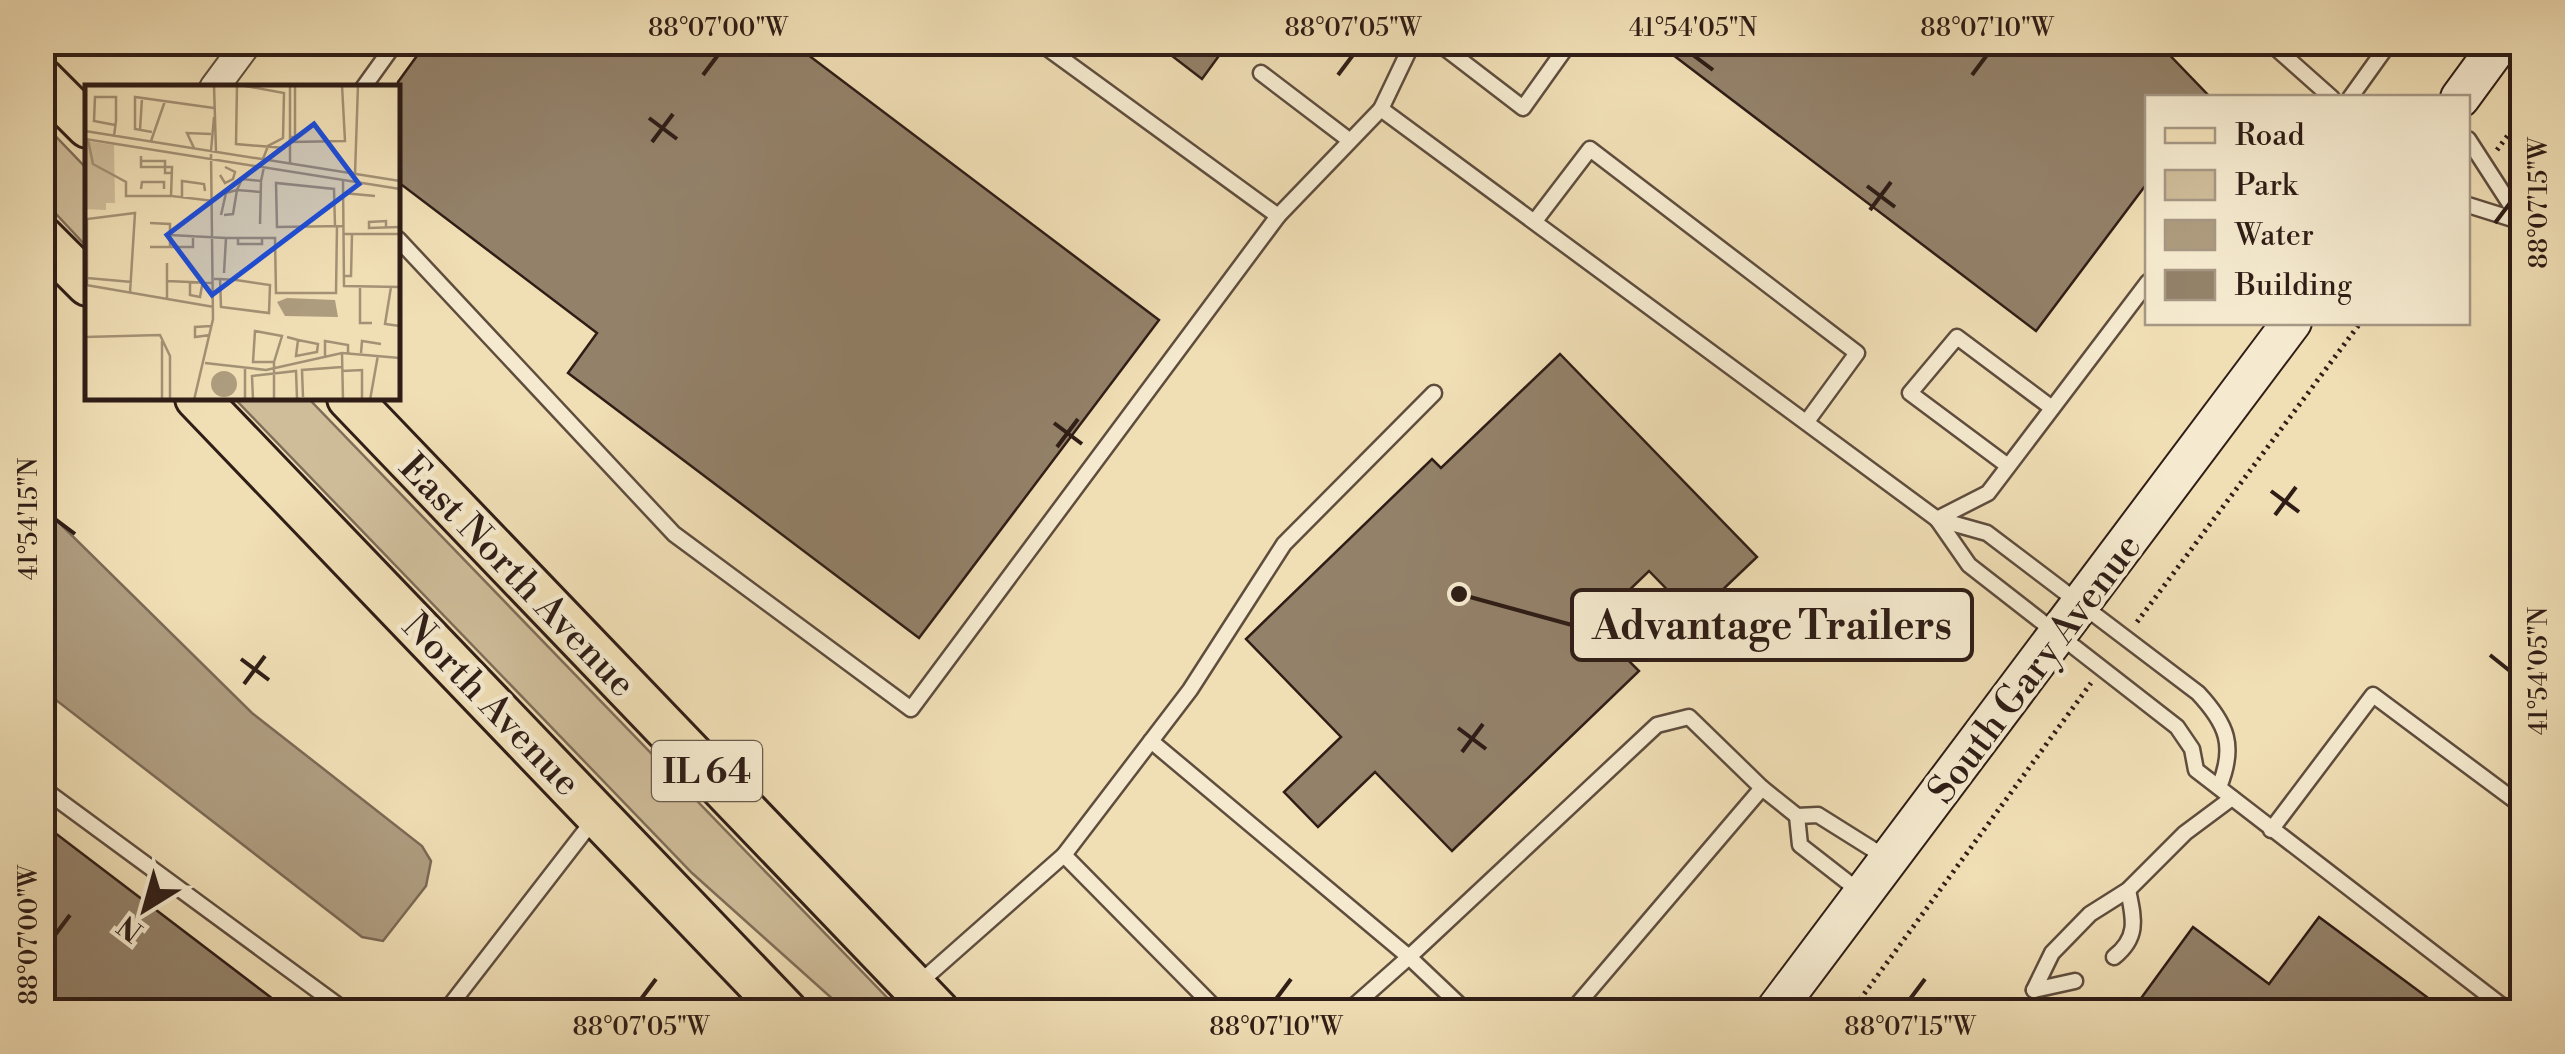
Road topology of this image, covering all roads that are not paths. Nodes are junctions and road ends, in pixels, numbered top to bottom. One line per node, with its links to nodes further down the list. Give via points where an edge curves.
1 (248, 42): 12 (street)
2 (396, 42): 13 (lane)
3 (1039, 42): 22 (lane)
4 (1413, 42): 17 (lane)
5 (1437, 42): 6 (lane, via 1523,108)
6 (1570, 42)
7 (2269, 42): 14 (lane)
8 (2390, 42): 15 (lane)
9 (2501, 42): 16 (main road)
10 (1261, 73): 19 (lane)
11 (42, 80): 18 (main road)
12 (216, 85)
13 (365, 85)
14 (2329, 95)
15 (2352, 95)
16 (2462, 95)
17 (1381, 109): 19 (lane); 23 (lane)
18 (85, 123)
19 (1349, 140): 22 (lane)
20 (2470, 142): 24 (lane)
21 (2470, 207): 24 (lane)
22 (1278, 216): 26 (lane, via 911,709 674,534)
23 (1536, 221): 34 (lane); 34 (lane, via 1590,149 1857,353)
24 (2522, 222)
25 (42, 238): 27 (main road)
26 (400, 242)
27 (85, 281)
28 (2145, 286): 33 (lane)
29 (2290, 325): 37 (main road, South Gary Avenue)
30 (1434, 393): 39 (lane, via 1284,544)
31 (198, 400): 45 (main road, North Avenue / IL 64)
32 (350, 400): 55 (main road, East North Avenue / IL 64)
33 (2052, 408): 35 (lane); 35 (lane, via 1957,337 1910,393)
34 (1808, 420): 36 (lane)
35 (2008, 466): 36 (lane, via 1988,492)
36 (1937, 519): 37 (lane, via 1987,533); 38 (lane, via 1969,566)
37 (2082, 602): 38 (main road, South Gary Avenue); 40 (lane, via 2222,718 2230,741)
38 (2058, 635): 40 (lane, via 2177,727 2196,770); 49 (main road, South Gary Avenue)
39 (1151, 741): 48 (lane); 52 (lane)
40 (2219, 787): 43 (lane)
41 (42, 788): 56 (lane)
42 (1762, 788): 46 (lane); 52 (lane, via 1689,717 1657,725); 62 (lane)
43 (2232, 798): 47 (lane); 50 (lane)
44 (2522, 806): 47 (lane, via 2373,695)
45 (598, 814): 57 (lane); 58 (main road, North Avenue / IL 64)
46 (1797, 816): 49 (lane, via 1818,814); 51 (lane, via 1800,845)
47 (2271, 830): 64 (lane)
48 (1064, 855): 55 (lane); 59 (lane)
49 (1891, 861): 51 (main road, South Gary Avenue)
50 (2128, 890): 53 (lane, via 2135,926 2129,945); 54 (lane, via 2090,914 2052,953 2034,990)
51 (1864, 896): 63 (main road, South Gary Avenue)
52 (1409, 957): 60 (lane); 61 (lane)
53 (2114, 957)
54 (2074, 981)
55 (926, 999)
56 (347, 1012)
57 (445, 1012)
58 (786, 1012)
59 (1219, 1012)
60 (1347, 1012)
61 (1468, 1012)
62 (1571, 1012)
63 (1774, 1012)
64 (2510, 1012)

